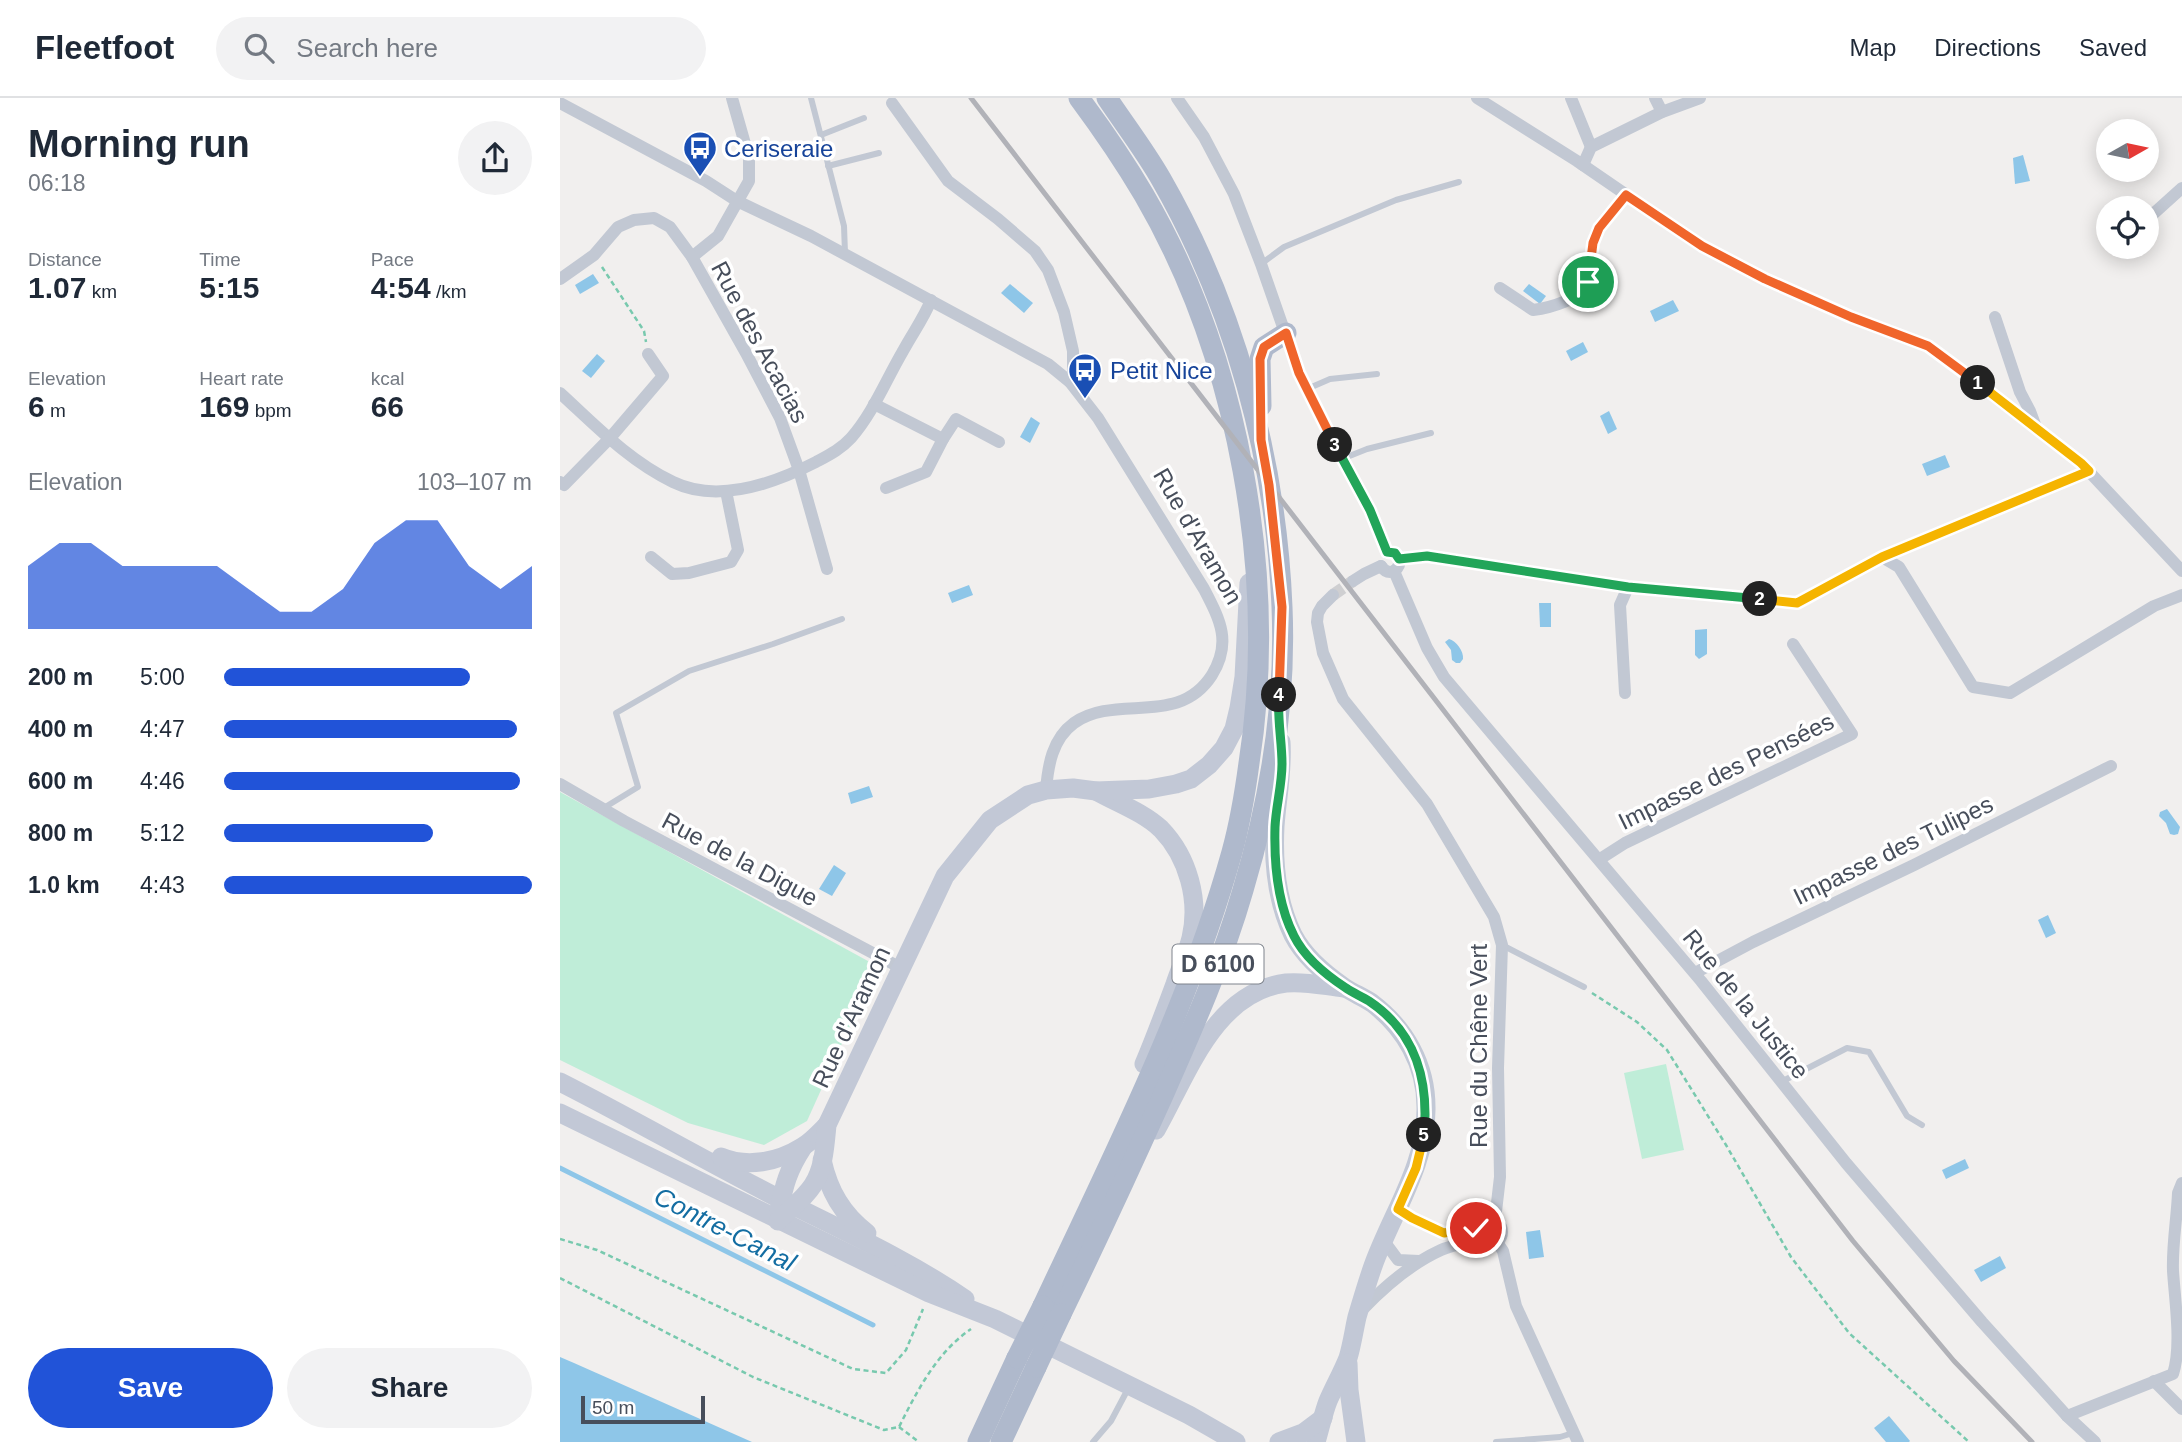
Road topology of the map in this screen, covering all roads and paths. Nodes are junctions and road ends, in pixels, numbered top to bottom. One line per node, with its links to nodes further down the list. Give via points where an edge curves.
1 (732, 98): 22 (street, via 750,158 749,181)
2 (811, 98): 14 (lane)
3 (1079, 98): 51 (main road, D 6100, via 1146,198 1199,313 1232,421)
4 (1107, 98): 43 (main road, D 6100, via 1161,180 1194,243 1231,336)
5 (1177, 98): 27 (street, via 1234,194)
6 (1477, 98): 17 (street)
7 (1571, 98): 15 (street)
8 (1655, 98): 12 (street)
9 (1700, 98): 12 (street)
10 (560, 103): 22 (street, Rue d'Aramon)
11 (891, 103): 35 (street, via 948,181 1035,251 1048,270 1073,351)
12 (1662, 112): 15 (street)
13 (864, 118): 14 (lane)
14 (821, 135): 18 (lane)
15 (1591, 146): 17 (street)
16 (879, 153): 18 (lane)
17 (1583, 165): 21 (street)
18 (828, 166): 24 (lane, via 844,226)
19 (1459, 182): 27 (lane, via 1396,200 1284,247)
20 (2182, 188): 23 (street)
21 (1626, 195): 29 (street, via 1599,228 1588,282 1581,294 1533,310); 39 (street, via 1702,246 1765,279 1928,346)
22 (737, 201): 24 (street, Rue d'Aramon); 26 (street, via 718,236)
23 (2159, 209)
24 (845, 255): 30 (street, Rue d'Aramon)
25 (594, 256): 26 (street, Rue des Acacias, via 618,227 654,218 670,227); 28 (street); 33 (path, via 644,331)
26 (692, 257): 46 (street, Rue des Acacias, via 780,418)
27 (1261, 264): 32 (street)
28 (560, 279)
29 (1500, 288)
30 (931, 300): 35 (street, Rue d'Aramon, via 1048,364); 38 (street)
31 (1994, 317): 39 (street)
32 (1286, 333): 36 (street); 43 (main road, via 1264,347 1260,359)
33 (648, 354): 41 (street, via 663,376)
34 (1377, 374): 36 (lane, via 1330,379)
35 (1070, 382): 69 (street, Rue d'Aramon, via 1098,418 1205,589 1223,632 1223,650 1207,682 1179,703 1089,715 1074,723 1053,752)
36 (1307, 389): 45 (street)
37 (560, 393): 41 (street)
38 (874, 404): 42 (street); 46 (street, via 836,452)
39 (2036, 428): 47 (street)
40 (1431, 433): 45 (lane)
41 (610, 438): 48 (street, via 564,485); 50 (street, via 674,483)
42 (943, 439): 44 (street, via 956,419); 49 (street, via 926,472)
43 (1261, 440): 66 (main road, D 6100, via 1282,607)
44 (999, 442)
45 (1342, 459): 52 (street)
46 (799, 470): 50 (street); 57 (street, Rue des Acacias)
47 (2089, 471): 54 (street); 58 (street)
48 (560, 482)
49 (886, 488)
50 (726, 491): 53 (street, via 738,550 731,562 672,573)
51 (1252, 526): 70 (main road, via 1244,677 1234,729 1224,748 1191,779 1149,789); 87 (main road, D 6100, via 1260,621 1258,683 1254,735 1233,849 1210,926 1169,1031)
52 (1387, 552): 55 (street, via 1395,553); 56 (street)
53 (651, 557)
54 (1882, 557): 60 (street, via 1797,603); 62 (street, via 1899,567 1973,687 2010,692 2154,606)
55 (1397, 565): 56 (street, via 1385,571); 60 (street, via 1427,556); 72 (street, Rue de la Justice, via 1427,648 1444,677)
56 (1381, 566): 59 (street)
57 (827, 569)
58 (2182, 571)
59 (1353, 582)
60 (1628, 587): 65 (street, via 1620,604)
61 (1333, 595): 73 (street, Rue du Chêne Vert, via 1322,606 1317,622 1323,653 1343,699 1427,804 1494,917)
62 (2182, 595)
63 (842, 619): 71 (lane, via 689,671 616,713 638,787)
64 (1793, 644): 72 (street, Impasse des Pensées, via 1852,734)
65 (1625, 693)
66 (1278, 710): 76 (main road, via 1282,764 1275,827 1283,913 1303,951); 89 (main road, D 6100, via 1265,798 1240,902 1206,1000)
67 (2111, 766): 75 (street, Impasse des Tulipes)
68 (560, 784): 71 (street, Rue de la Digue)
69 (1046, 790): 70 (main road); 74 (main road, Rue d'Aramon, via 1028,795 990,820 945,876)
70 (1096, 791): 87 (main road, via 1161,829 1186,868 1194,914 1184,960)
71 (602, 809): 74 (street, Rue de la Digue)
72 (1600, 859): 75 (street, Rue de la Justice)
73 (1502, 945): 77 (lane); 91 (street, Rue du Chêne Vert, via 1500,1177)
74 (901, 968): 81 (main road, Rue d'Aramon)
75 (1695, 973): 79 (street, Rue de la Justice)
76 (1346, 988): 89 (main road, via 1307,983 1269,987 1218,1021); 90 (main road, via 1391,1019 1418,1060 1424,1085 1424,1135)
77 (1584, 988): 122 (path, via 1637,1022 1667,1050 1791,1257 1849,1333)
78 (560, 1082): 83 (main road)
79 (1781, 1082): 82 (lane, via 1847,1048 1869,1052 1907,1116); 109 (street, Rue de la Justice)
80 (560, 1113): 92 (main road)
81 (827, 1125): 84 (main road, Rue d'Aramon); 85 (main road, Rue d'Aramon)
82 (1923, 1125)
83 (653, 1130): 84 (main road, Rue d'Aramon, via 746,1164); 88 (main road)
84 (803, 1147): 88 (main road, Rue d'Aramon, via 790,1165 784,1185)
85 (822, 1160): 88 (main road, Rue d'Aramon, via 803,1197); 97 (main road, Rue d'Aramon, via 826,1179 851,1221)
86 (2182, 1183): 106 (street, via 2173,1270 2180,1362 2173,1374)
87 (1093, 1200): 101 (main road, D 6100)
88 (788, 1202): 92 (main road, Rue d'Aramon); 97 (main road)
89 (1114, 1205): 101 (main road, D 6100)
90 (1398, 1209): 93 (street, via 1444,1233); 95 (main road)
91 (1495, 1220): 93 (street, via 1482,1220); 96 (street, via 1502,1231)
92 (778, 1221): 100 (main road)
93 (1477, 1234): 96 (street, via 1490,1245); 98 (street)
94 (560, 1239): 100 (path, via 597,1250 853,1370 886,1373 906,1350)
95 (1384, 1241): 98 (street, via 1398,1260); 102 (main road)
96 (1497, 1242): 112 (street, via 1516,1306)
97 (904, 1261): 100 (main road)
98 (1420, 1261): 102 (street, via 1386,1285)
99 (560, 1278): 111 (path, via 753,1377 884,1430)
100 (932, 1285): 103 (main road)
101 (1052, 1310): 105 (main road, D 6100, bridge)
102 (1357, 1316): 104 (main road)
103 (995, 1319): 107 (main road); 111 (path, via 969,1330 951,1346 920,1385)
104 (1348, 1358): 110 (main road); 120 (main road)
105 (1027, 1363): 114 (main road, D 6100); 115 (main road, D 6100)
106 (2154, 1381): 108 (street); 109 (street)
107 (1130, 1385): 116 (lane, via 1111,1421); 117 (main road)
108 (2182, 1409)
109 (2067, 1416): 123 (street, Rue de la Justice)
110 (1323, 1418): 118 (main road, via 1303,1433); 119 (main road)
111 (899, 1427): 113 (path)
112 (1575, 1438): 121 (lane)
113 (919, 1442)
114 (978, 1442)
115 (1000, 1442)
116 (1093, 1442)
117 (1236, 1442)
118 (1279, 1442)
119 (1316, 1442)
120 (1356, 1442)
121 (1496, 1442)
122 (1969, 1442)
123 (2095, 1442)

